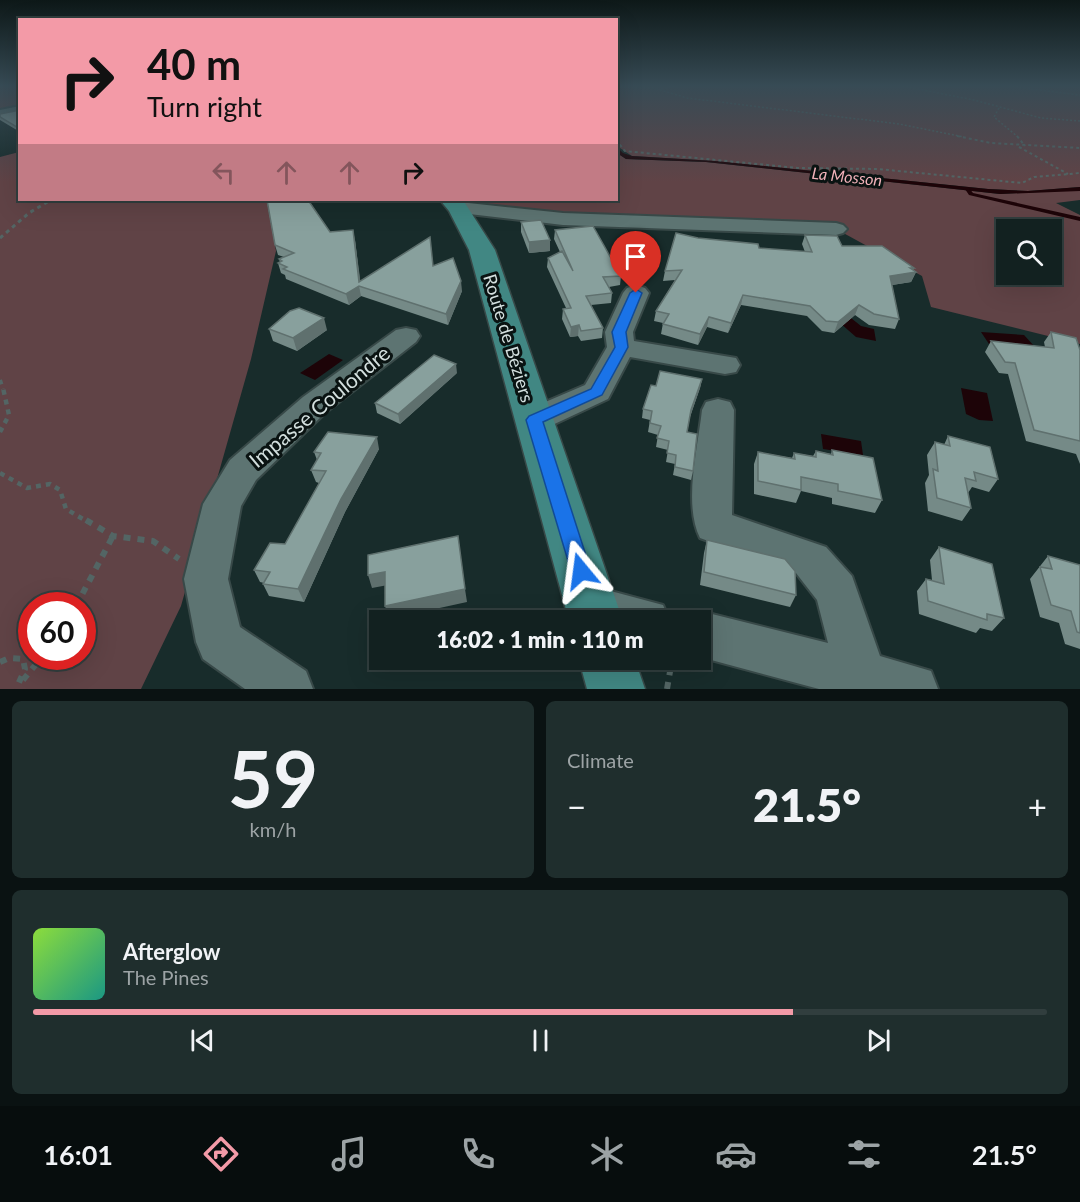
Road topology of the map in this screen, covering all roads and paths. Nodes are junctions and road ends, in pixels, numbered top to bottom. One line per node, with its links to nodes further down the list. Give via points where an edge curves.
1 (843, 117): 6 (path)
2 (994, 117): 7 (path)
3 (1037, 117): 4 (path)
4 (1080, 121)
5 (618, 142): 10 (path, via 625,151 634,153 798,168 878,169 1022,183 1034,177)
6 (1013, 145): 7 (path); 10 (path)
7 (1025, 146): 8 (path)
8 (1080, 148)
9 (1080, 173): 10 (path)
10 (1068, 174)
11 (49, 201): 14 (path)
12 (455, 204): 13 (street, via 573,219); 21 (main road, Route de Béziers, via 482,250)
13 (836, 228)
14 (0, 238)
15 (636, 293): 17 (street, via 619,332)
16 (406, 336): 25 (street, Impasse Coulondre, via 314,405 243,470 222,504)
17 (621, 347): 18 (street); 21 (street, via 597,392)
18 (725, 365)
19 (0, 380): 22 (path, via 9,415)
20 (718, 410): 33 (street, via 711,508 714,526 811,560 836,590)
21 (534, 420): 27 (main road, Route de Béziers)
22 (0, 432)
23 (0, 473): 24 (path, via 27,488 50,484 60,490 66,509)
24 (113, 536): 25 (path, via 153,541); 26 (path)
25 (206, 579): 35 (street, Impasse Coulondre, via 220,642)
26 (83, 592)
27 (593, 610)
28 (711, 637): 33 (street)
29 (0, 662): 34 (path, via 23,659 26,669)
30 (31, 670): 34 (path)
31 (610, 670): 36 (main road)
32 (671, 670): 37 (path)
33 (862, 675): 38 (street)
34 (17, 687)
35 (288, 689)
36 (616, 689)
37 (668, 689)
38 (913, 689)

